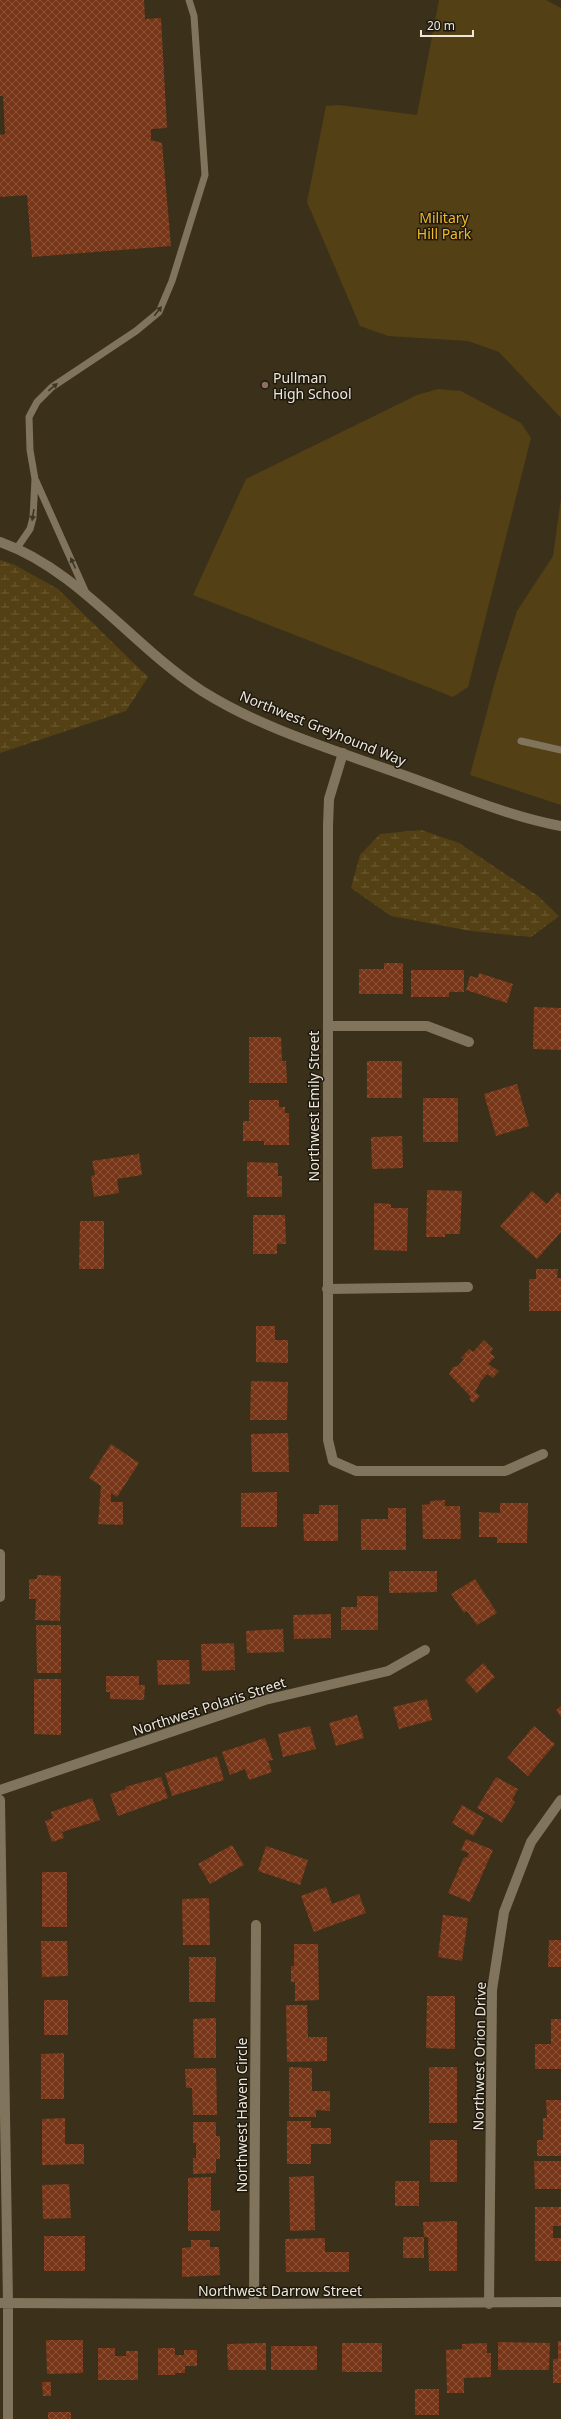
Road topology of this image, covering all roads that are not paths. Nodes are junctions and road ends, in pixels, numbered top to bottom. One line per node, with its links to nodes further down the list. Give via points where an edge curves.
1 (190, 0): 2 (lane, one-way to 1, via 29,417 37,402 52,387 160,312 172,281 205,175 196,32)
2 (34, 479): 4 (lane, one-way to 4, via 33,518 30,529); 5 (lane, one-way to 2)
3 (0, 542): 4 (street, Northwest Greyhound Way)
4 (17, 548): 5 (street, Northwest Greyhound Way, via 55,569)
5 (88, 598): 8 (street, Northwest Greyhound Way, via 166,666 203,691 271,725)
6 (521, 741): 7 (lane)
7 (561, 750)
8 (343, 753): 9 (street, Northwest Greyhound Way, via 506,812); 10 (street, Northwest Emily Street, via 334,777 329,806)
9 (561, 826)
10 (328, 1026): 11 (street, via 427,1026); 13 (street, Northwest Emily Street)
11 (468, 1042)
12 (468, 1287): 13 (street)
13 (327, 1289): 14 (street, Northwest Emily Street, via 328,1440 333,1461 356,1471 505,1471)
14 (543, 1454)
15 (0, 1554): 16 (street)
16 (0, 1597)
17 (425, 1650): 18 (street, Northwest Polaris Street, via 388,1671 265,1700)
18 (0, 1790)
19 (0, 1800): 23 (street)
20 (561, 1800): 25 (street, Northwest Orion Drive, via 531,1842 504,1912 492,1990)
21 (256, 1925): 24 (street, Northwest Haven Circle)
22 (561, 2302): 25 (street, Northwest Darrow Street)
23 (4, 2303): 24 (street, Northwest Darrow Street); 26 (street)
24 (254, 2304): 25 (street, Northwest Darrow Street)
25 (489, 2304)
26 (8, 2419)

